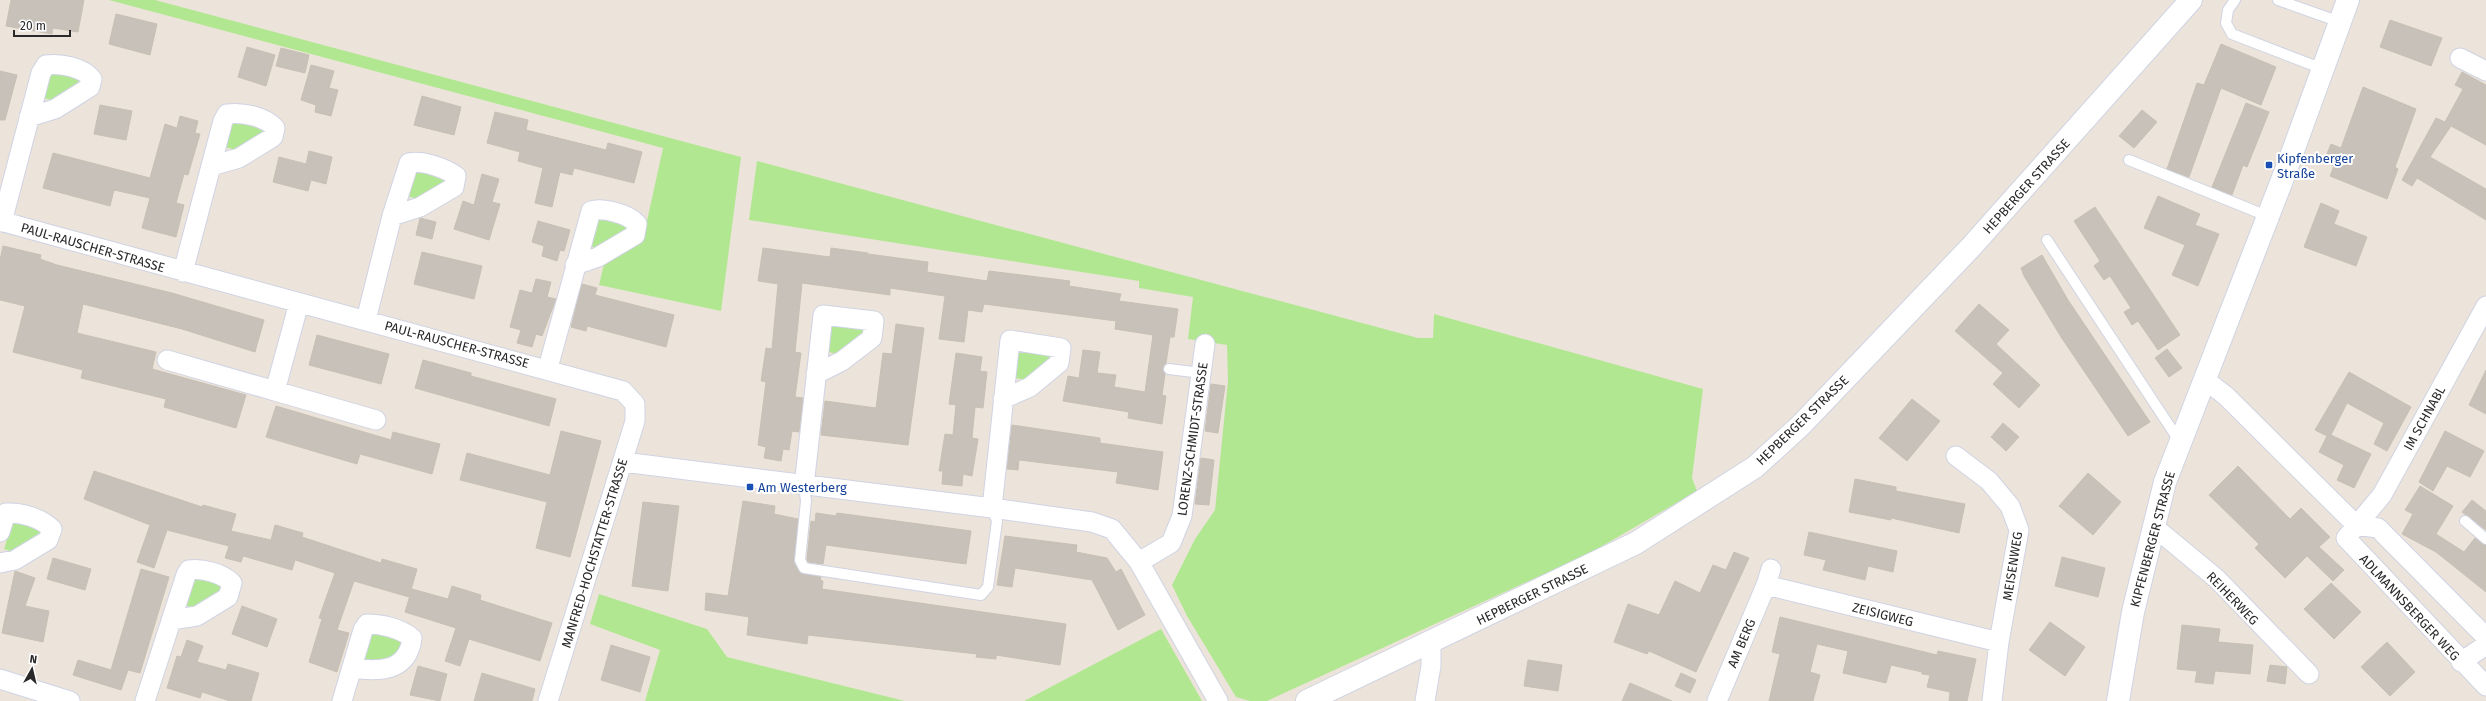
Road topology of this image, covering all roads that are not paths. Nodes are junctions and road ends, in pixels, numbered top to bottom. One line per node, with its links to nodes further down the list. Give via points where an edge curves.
1 (2191, 0): 48 (street, HEPBERGER STRASSE, via 1971,247 1801,425 1755,467 1636,543)
2 (2235, 0): 7 (lane, via 2228,10 2226,23 2232,34)
3 (2278, 0): 5 (lane)
4 (2348, 0): 5 (street, KIPFENBERGER STRASSE)
5 (2340, 22): 7 (street, KIPFENBERGER STRASSE)
6 (2460, 58): 8 (street)
7 (2323, 69): 13 (street, KIPFENBERGER STRASSE)
8 (2486, 72)
9 (29, 117): 14 (street, PAUL-RAUSCHER-STRASSE)
10 (2129, 160): 13 (lane)
11 (210, 166): 17 (street, PAUL-RAUSCHER-STRASSE)
12 (392, 216): 20 (street, PAUL-RAUSCHER-STRASSE)
13 (2267, 216): 27 (street, KIPFENBERGER STRASSE)
14 (1, 221): 17 (street, PAUL-RAUSCHER-STRASSE)
15 (2047, 240): 32 (lane)
16 (575, 265): 23 (street, PAUL-RAUSCHER-STRASSE)
17 (183, 272): 18 (street, PAUL-RAUSCHER-STRASSE)
18 (299, 302): 20 (street, PAUL-RAUSCHER-STRASSE); 28 (street)
19 (2486, 306): 38 (street, IM SCHNABL, via 2382,494)
20 (366, 320): 23 (street, PAUL-RAUSCHER-STRASSE)
21 (1205, 344): 25 (street, LORENZ-SCHMIDT-STRASSE)
22 (167, 360): 28 (street)
23 (548, 368): 30 (street, PAUL-RAUSCHER-STRASSE, via 624,390)
24 (1170, 369): 25 (lane)
25 (1201, 373): 42 (street, LORENZ-SCHMIDT-STRASSE, via 1182,516 1171,543)
26 (816, 374): 35 (street)
27 (2204, 379): 32 (street, KIPFENBERGER STRASSE); 38 (street, via 2226,396)
28 (275, 391): 31 (street)
29 (1003, 399): 36 (street)
30 (635, 404): 34 (street, MANFRED-HOCHSTATTER-STRASSE, via 635,421)
31 (376, 420)
32 (2180, 442): 39 (street, KIPFENBERGER STRASSE, via 2165,482)
33 (1956, 456): 47 (street, MEISENWEG, via 1989,481 2006,501 2020,530)
34 (623, 462): 35 (street); 58 (street, MANFRED-HOCHSTATTER-STRASSE)
35 (804, 486): 36 (street); 36 (lane, via 806,501 800,560 804,568 981,595 988,587 997,520)
36 (992, 508): 42 (street, via 1092,522 1112,529)
37 (2465, 521): 41 (lane)
38 (2356, 525): 46 (street, via 2378,528); 50 (street, ADLMANNSBERGER WEG, via 2346,538)
39 (2153, 526): 52 (street, REIHERWEG, via 2217,579); 64 (street, KIPFENBERGER STRASSE, via 2132,619)
40 (0, 532): 43 (street, via 6,513 16,512 46,522 52,529 48,540 15,560)
41 (2486, 539)
42 (1139, 562): 59 (street)
43 (0, 563)
44 (1768, 577): 47 (street, ZEISIGWEG); 62 (street, AM BERG)
45 (171, 620): 56 (street)
46 (2486, 637)
47 (1999, 642): 63 (street, MEISENWEG)
48 (1431, 643): 60 (street, HEPBERGER STRASSE); 61 (street, via 1431,666)
49 (2486, 645): 50 (street)
50 (2461, 662): 54 (street, ADLMANNSBERGER WEG)
51 (352, 668): 57 (street)
52 (2309, 674)
53 (0, 679): 55 (street)
54 (2486, 686)
55 (70, 701)
56 (145, 701)
57 (342, 701)
58 (548, 701)
59 (1218, 701)
60 (1307, 701)
61 (1425, 701)
62 (1717, 701)
63 (1992, 701)
64 (2118, 701)

